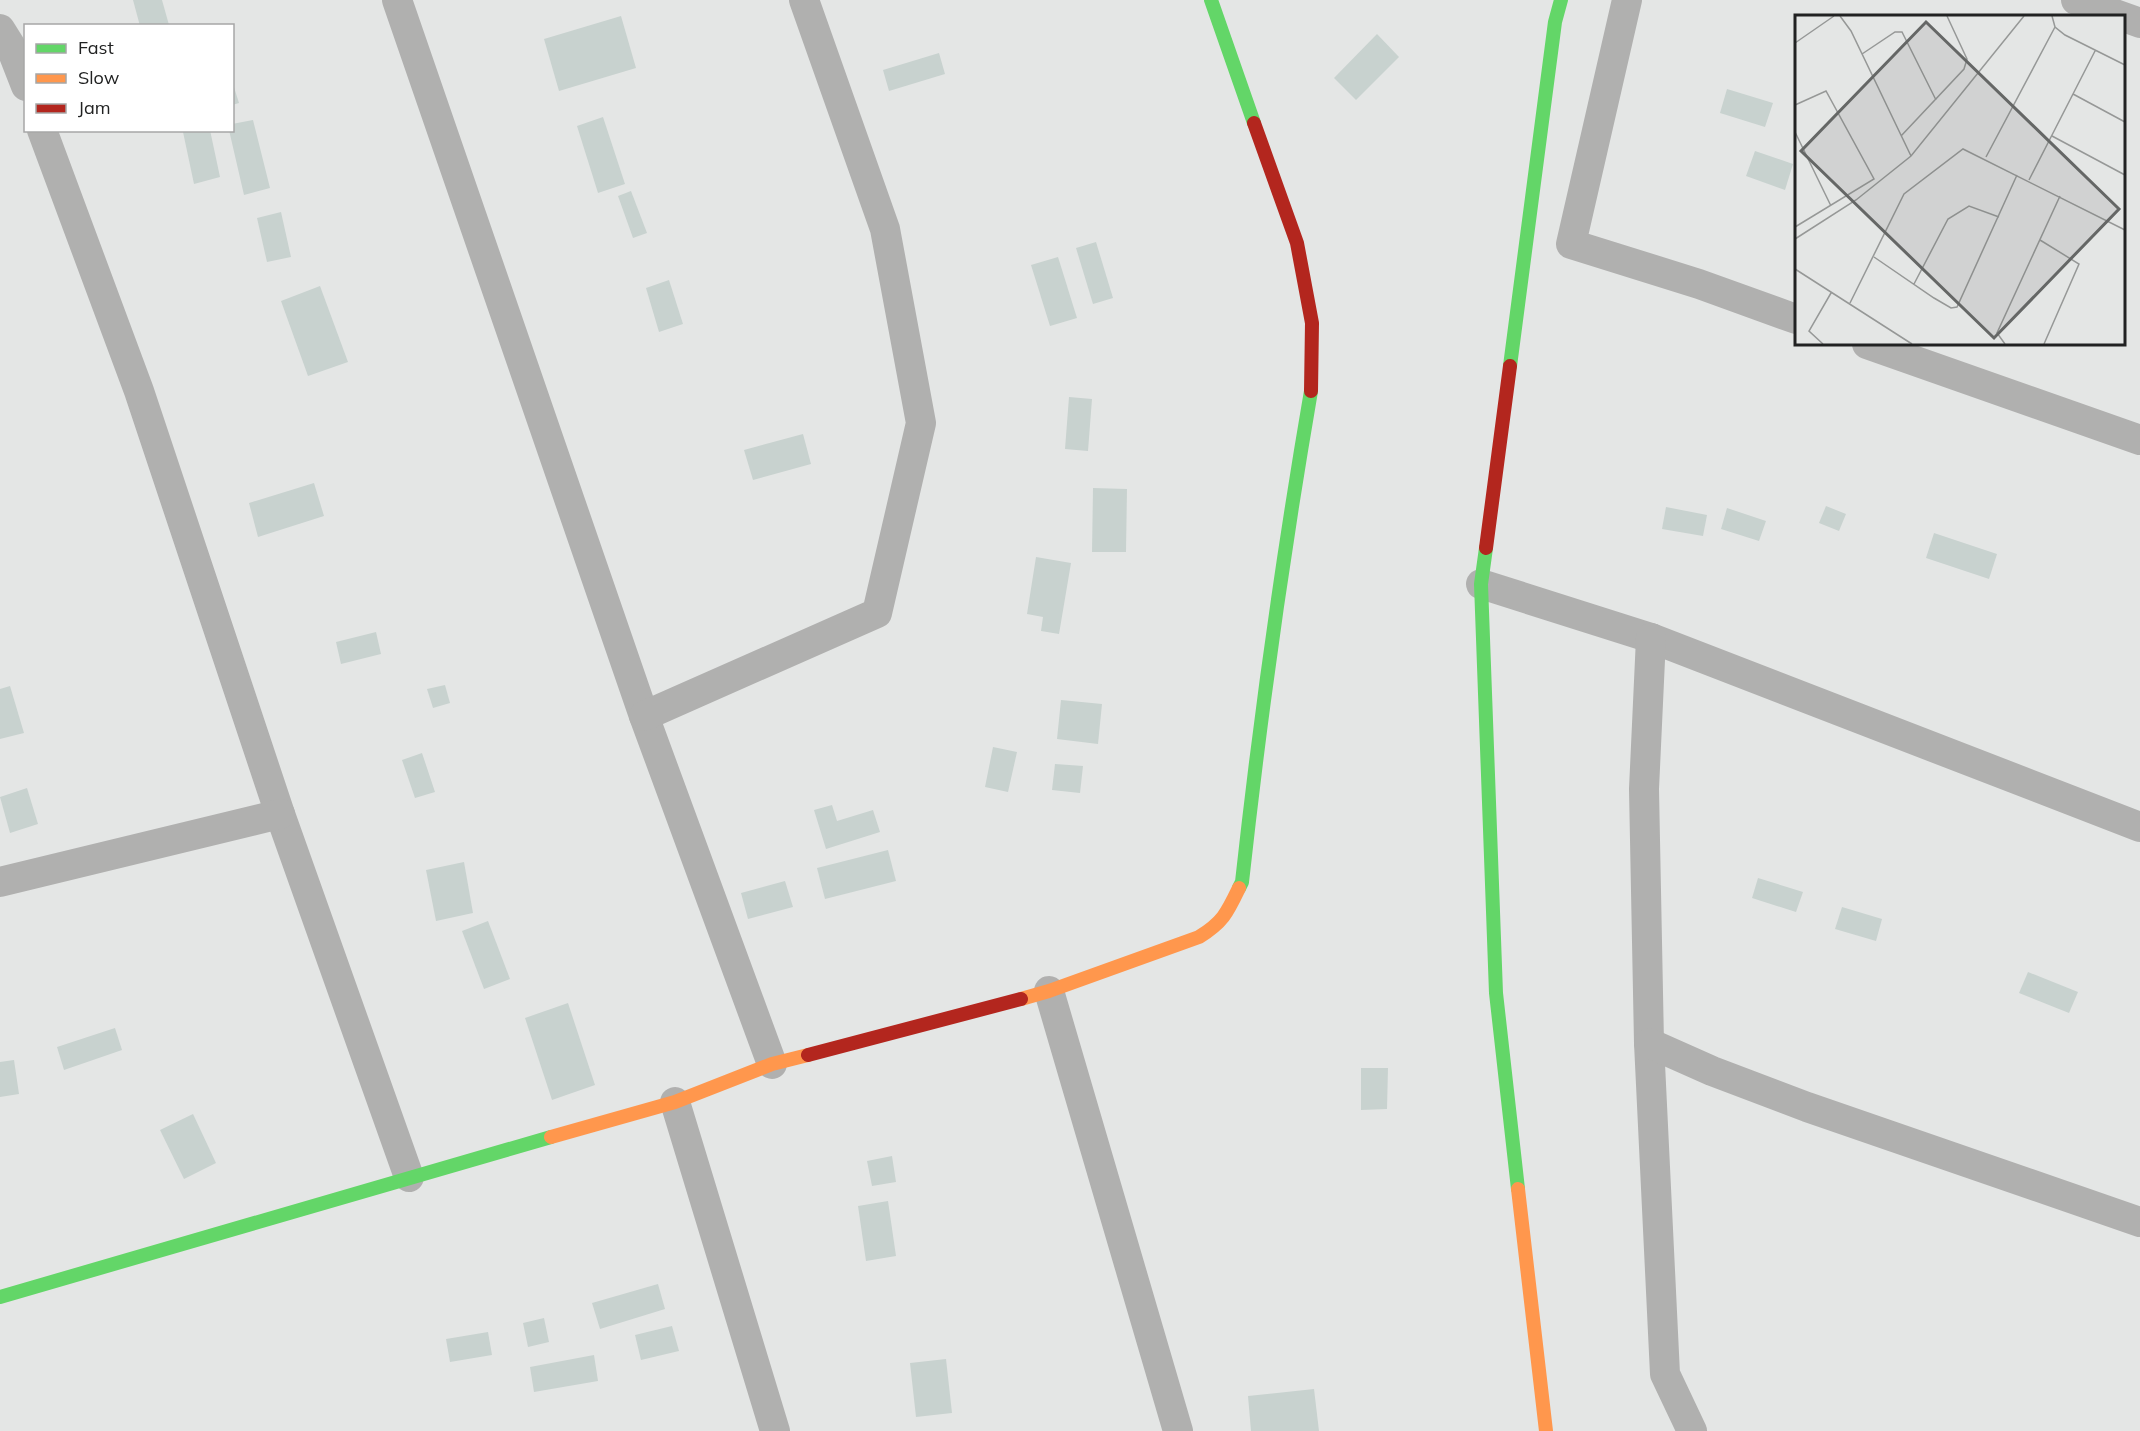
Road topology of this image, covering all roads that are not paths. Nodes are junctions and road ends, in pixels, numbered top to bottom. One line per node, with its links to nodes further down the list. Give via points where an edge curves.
1 (397, 0): 18 (street)
2 (804, 0): 18 (street, via 885,229 921,423 877,613)
3 (1211, 0): 22 (street, via 1297,243 1312,323 1313,381 1255,762 1242,882 1218,925 1199,937)
4 (1561, 0): 16 (street)
5 (1627, 0): 13 (street, via 1571,244)
6 (2076, 0): 7 (street)
7 (2118, 15)
8 (2125, 18): 9 (street)
9 (2140, 23)
10 (0, 29): 11 (street)
11 (24, 81)
12 (43, 132): 19 (street, via 140,391)
13 (1795, 318)
14 (1870, 345): 15 (street)
15 (2140, 440)
16 (1481, 584): 17 (street); 31 (street, via 1496,993)
17 (1651, 638): 20 (street); 23 (street, via 1644,789)
18 (644, 716): 24 (street)
19 (280, 814): 21 (street); 26 (street)
20 (2140, 827)
21 (0, 882)
22 (1049, 991): 24 (street); 30 (street)
23 (1649, 1043): 27 (street, via 1807,1107); 32 (street, via 1665,1374)
24 (772, 1064): 25 (street)
25 (675, 1102): 26 (street); 29 (street)
26 (409, 1177): 28 (street)
27 (2140, 1222)
28 (0, 1297)
29 (775, 1431)
30 (1178, 1431)
31 (1546, 1431)
32 (1692, 1431)

